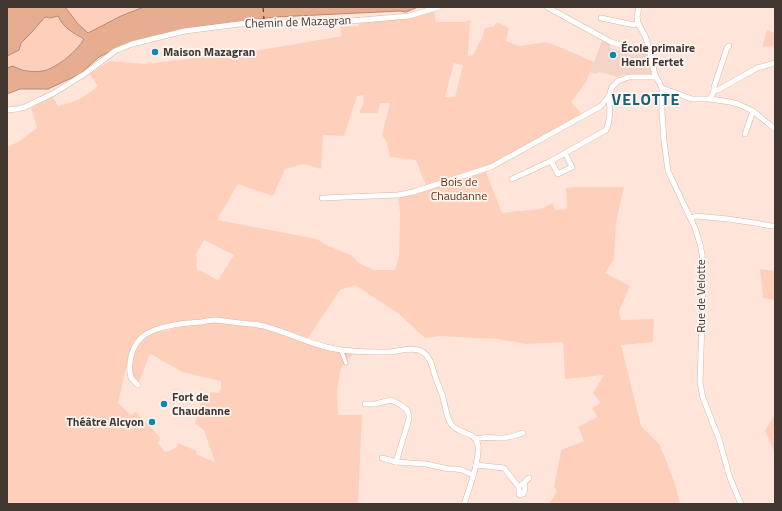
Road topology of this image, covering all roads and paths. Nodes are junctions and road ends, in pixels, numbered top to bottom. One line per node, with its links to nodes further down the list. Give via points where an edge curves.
1 (439, 7): 14 (street, Chemin de Mazagran, via 409,16 340,22 255,22 186,31 132,44 115,51 54,93 25,107)
2 (547, 7): 7 (street, via 611,42)
3 (639, 7): 5 (street)
4 (601, 18): 5 (street, via 634,25)
5 (638, 23): 7 (street)
6 (728, 46): 11 (street)
7 (650, 52): 9 (street)
8 (775, 63): 11 (street, via 757,68)
9 (656, 77): 10 (street); 12 (street, via 623,78 615,83)
10 (662, 88): 13 (street, via 692,99); 22 (street, Rue de Velotte, via 662,120 668,171)
11 (714, 91): 13 (street)
12 (609, 96): 18 (street, via 606,130); 21 (street, via 596,110 491,167 398,195)
13 (710, 99): 15 (street, via 730,102)
14 (7, 110)
15 (753, 110): 16 (street); 17 (street)
16 (775, 129)
17 (745, 134)
18 (565, 153): 19 (street); 19 (street, via 572,167 558,174)
19 (551, 161): 20 (street)
20 (512, 180)
21 (322, 198)
22 (690, 218): 23 (street, via 722,218); 38 (street, Rue de Velotte, via 700,244 703,269 700,383 703,398 720,438 730,478)
23 (775, 226)
24 (341, 350): 25 (street); 26 (street, via 308,342 264,326 215,320 167,326 145,335 132,354 130,373); 29 (street, via 419,350 429,360 451,424 456,430 472,435)
25 (346, 364)
26 (138, 385)
27 (364, 404): 31 (street, via 391,400 407,410 409,419)
28 (523, 433): 29 (street, via 512,437)
29 (476, 439): 32 (street)
30 (382, 458): 31 (street)
31 (396, 462): 33 (street, via 462,470)
32 (476, 465): 33 (street); 36 (street, via 504,468)
33 (473, 475): 37 (street)
34 (530, 478): 35 (street)
35 (524, 484): 36 (street); 36 (street, via 522,496 519,494)
36 (518, 486)
37 (464, 504)
38 (741, 504)

